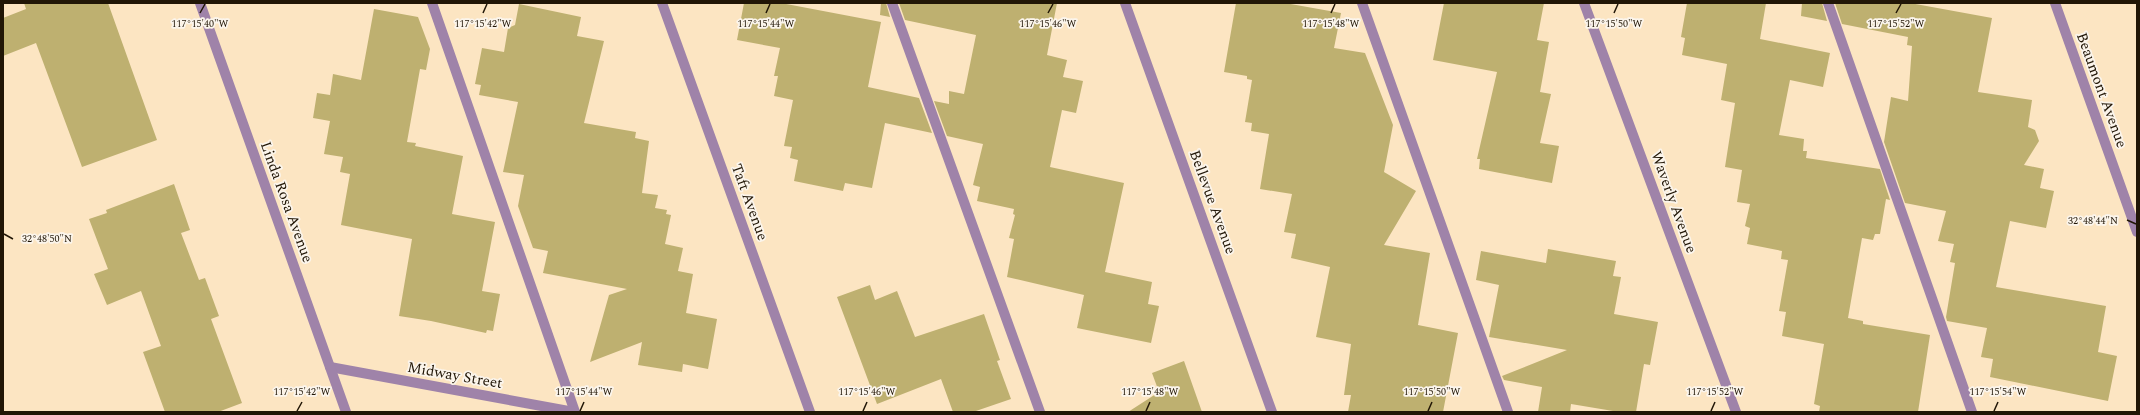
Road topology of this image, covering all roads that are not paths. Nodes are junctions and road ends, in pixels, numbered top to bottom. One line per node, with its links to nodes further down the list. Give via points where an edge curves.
1 (200, 3): 11 (street, Linda Rosa Avenue)
2 (432, 3): 13 (street)
3 (662, 3): 14 (street, Taft Avenue)
4 (892, 3): 15 (street)
5 (1125, 3): 16 (street, Bellevue Avenue)
6 (1362, 3): 17 (street)
7 (1584, 3): 18 (street, Waverly Avenue)
8 (1828, 3): 19 (street)
9 (2055, 3): 10 (street, Beaumont Avenue)
10 (2137, 232)
11 (330, 367): 12 (street, Linda Rosa Avenue); 13 (street, Midway Street)
12 (346, 412)
13 (574, 412)
14 (810, 412)
15 (1040, 412)
16 (1272, 412)
17 (1508, 412)
18 (1736, 412)
19 (1972, 412)

